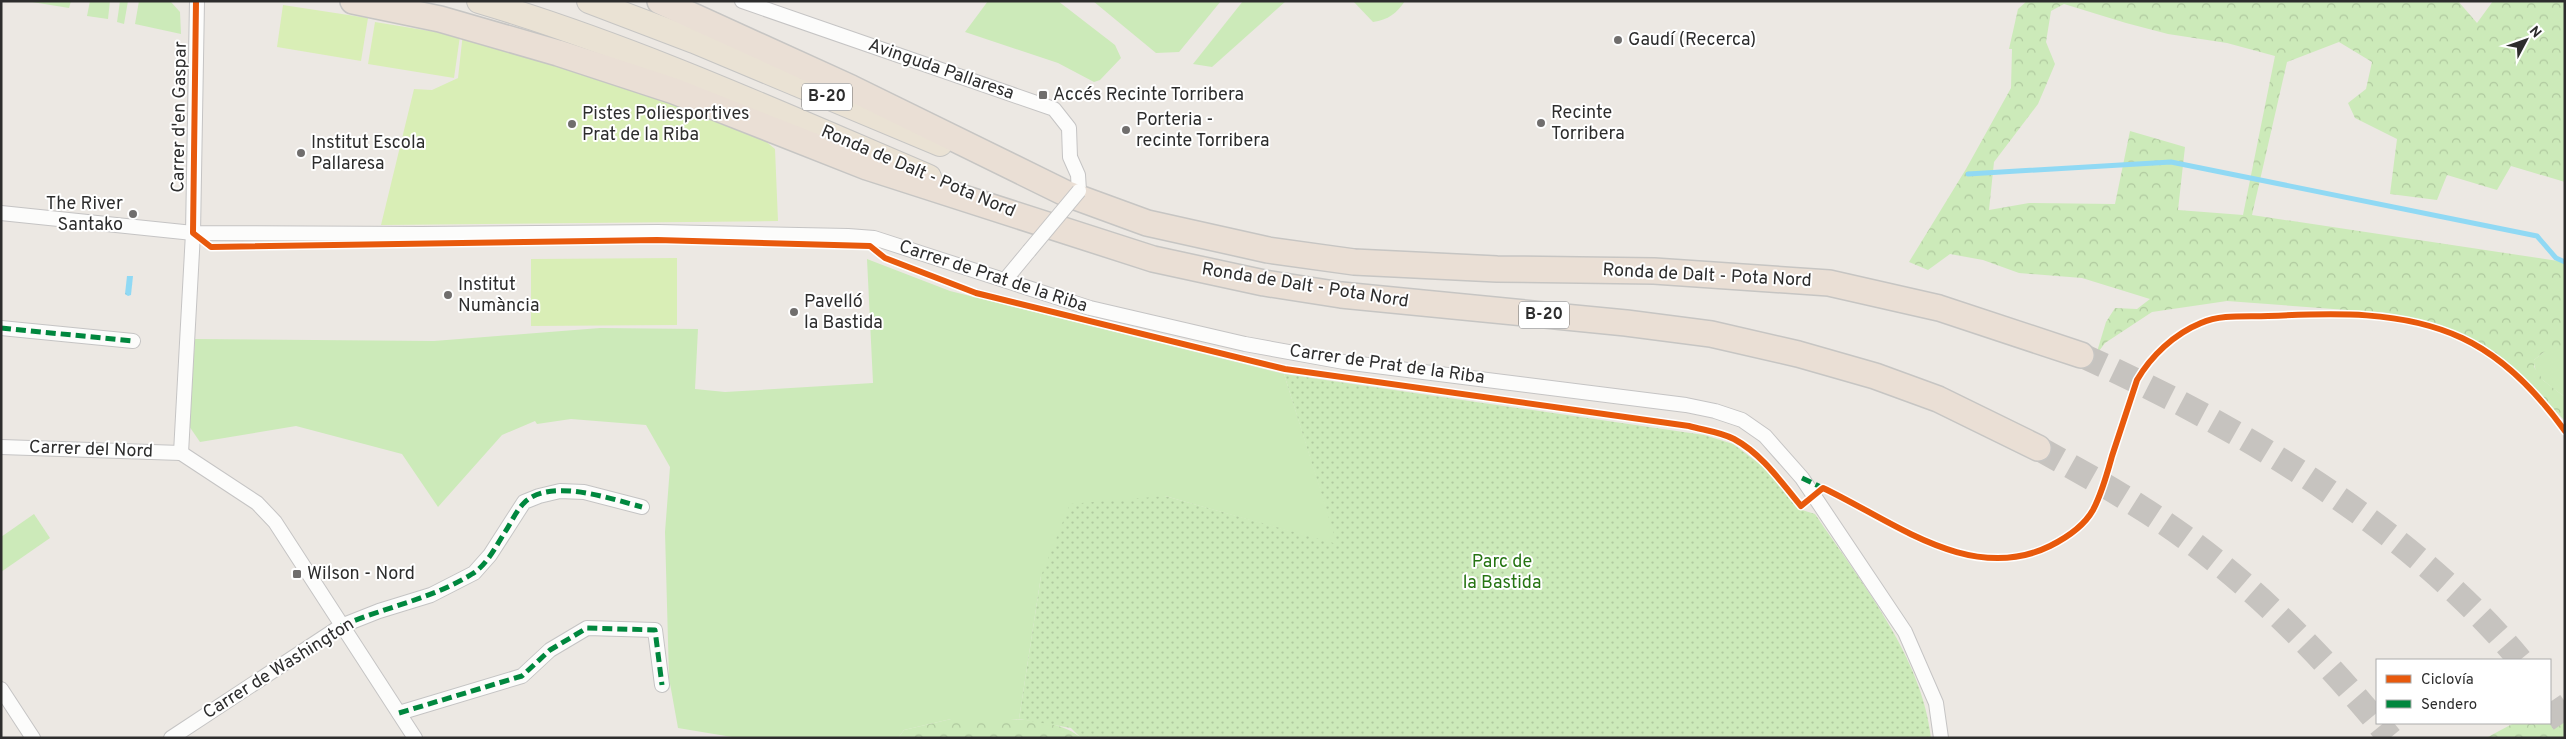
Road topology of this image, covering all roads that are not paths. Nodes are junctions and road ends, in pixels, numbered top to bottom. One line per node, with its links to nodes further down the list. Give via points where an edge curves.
1 (197, 1): 10 (street, Carrer d'en Gaspar)
2 (353, 1): 9 (highway, via 440,19 558,53 683,95 867,167)
3 (479, 1): 9 (highway, Ronda de Dalt - Pota Nord / B-20, via 538,19 690,75)
4 (589, 1): 7 (highway, Ronda de Dalt - Pota Nord / B-20)
5 (660, 1): 7 (highway)
6 (742, 1): 7 (street, Avinguda Pallaresa, via 1054,109 1069,128 1070,157 1078,175)
7 (1072, 192): 11 (street, bridge); 14 (highway, Ronda de Dalt - Pota Nord / B-20, via 1147,224 1268,250 1354,262 1498,269 1654,271 1828,283 1939,308)
8 (1, 212): 10 (street, Carrer de Prat de la Riba)
9 (1037, 223): 16 (highway, Ronda de Dalt - Pota Nord / B-20, via 1153,259 1264,283 1449,307 1626,323 1721,336 1875,376 1938,399)
10 (193, 233): 11 (street, Carrer de Prat de la Riba, via 658,232 848,236 874,238); 17 (street, Carrer d'en Gaspar)
11 (1005, 280): 26 (street, Carrer de Prat de la Riba, via 1124,317 1244,344 1344,362 1686,404 1742,420 1765,436 1802,478 1906,632 1936,703)
12 (1, 328): 13 (street)
13 (133, 341)
14 (2081, 355)
15 (1, 447): 17 (street, Carrer del Nord)
16 (2038, 448)
17 (180, 453): 19 (street, via 257,503 275,522)
18 (642, 507): 19 (street, Carrer de Washington, via 584,492 560,491 539,496 524,502 490,555 474,573 431,595)
19 (341, 626): 22 (street); 24 (street, Carrer de Washington)
20 (662, 685): 22 (street, via 655,630 587,628 550,650 522,676)
21 (1, 689): 23 (street)
22 (399, 713): 25 (street)
23 (33, 738)
24 (171, 738)
25 (415, 738)
26 (1941, 738)

